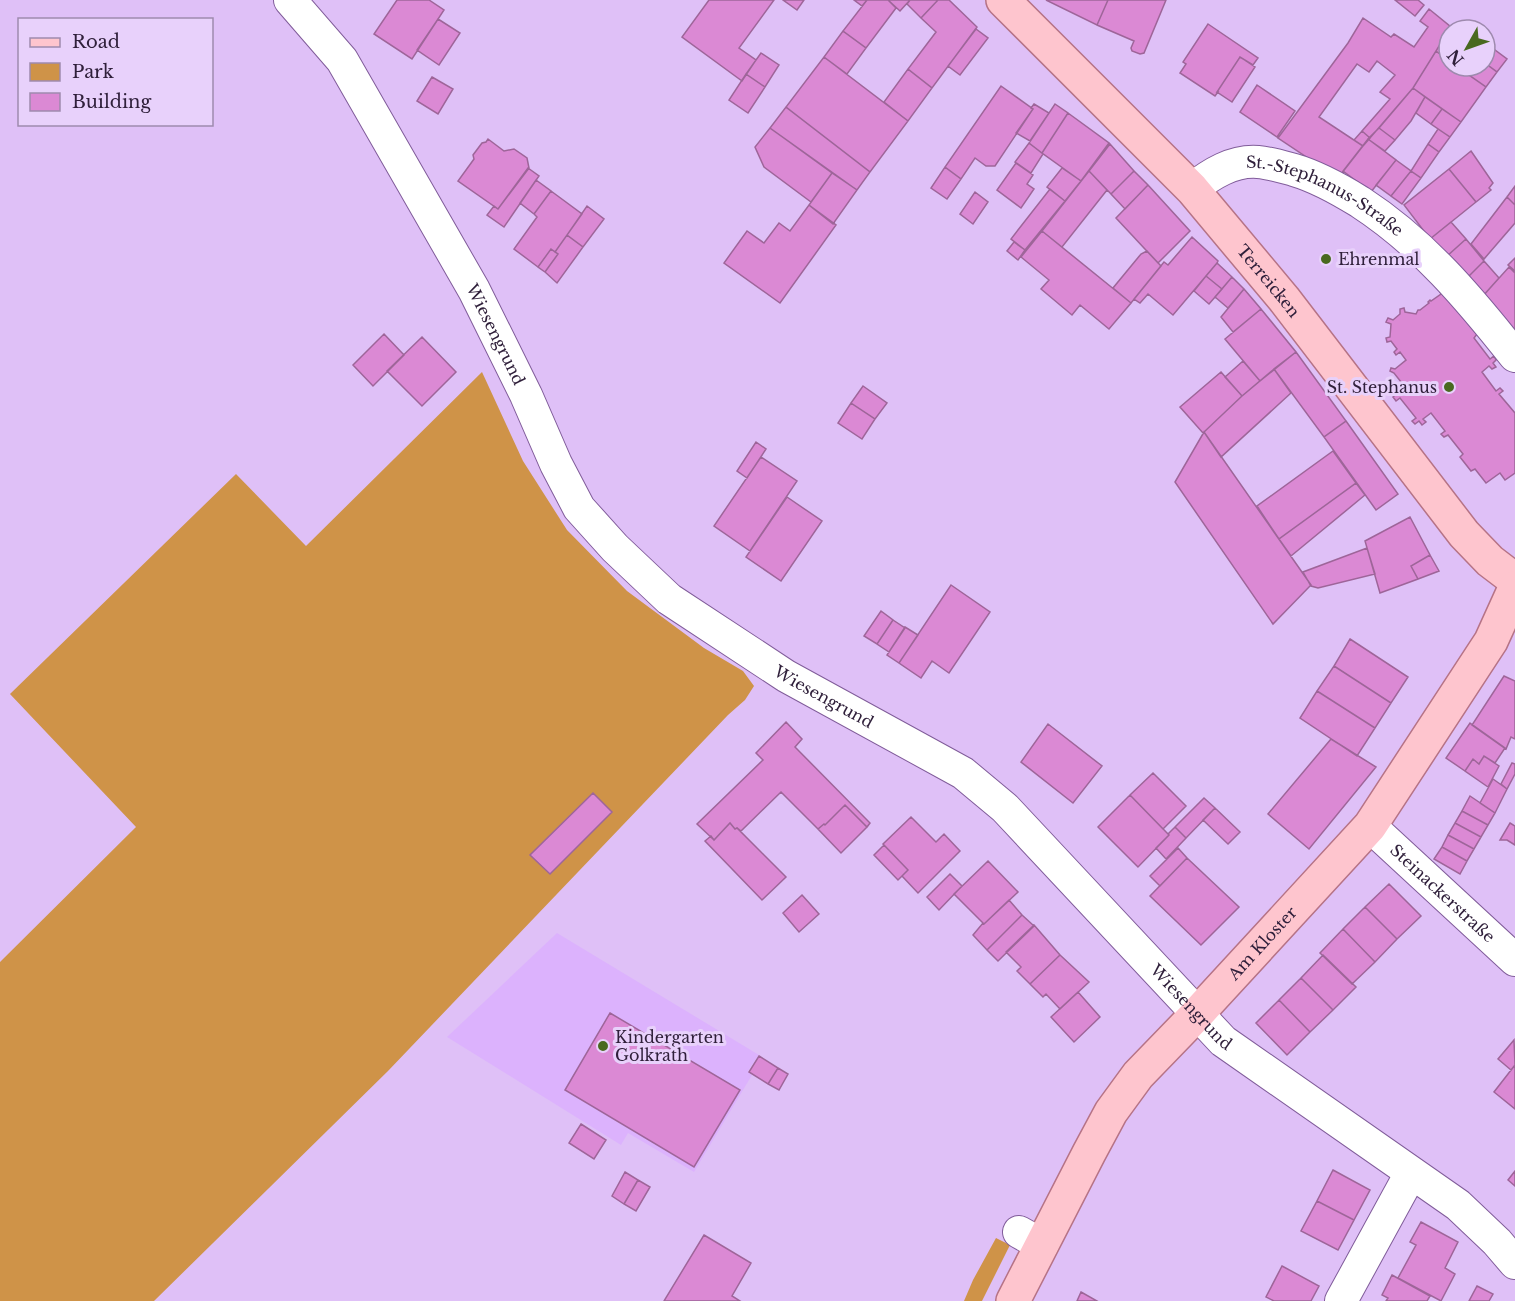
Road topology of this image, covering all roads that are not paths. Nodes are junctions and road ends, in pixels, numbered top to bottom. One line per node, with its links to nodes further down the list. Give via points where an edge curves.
1 (290, 0): 9 (street, Wiesengrund, via 342,60 474,290 579,508 669,599 786,676 963,773 1005,807)
2 (1003, 0): 3 (main road, Terreicken)
3 (1192, 189): 4 (street, St.-Stephanus-Straße, via 1233,165 1257,162 1281,166 1335,187 1420,248 1474,304); 5 (main road, Terreicken, via 1284,299 1464,534)
4 (1515, 356)
5 (1515, 580)
6 (1515, 588): 7 (main road, Am Kloster, via 1491,640)
7 (1370, 826): 8 (street, Steinackerstraße); 9 (main road, Am Kloster)
8 (1515, 960)
9 (1198, 1013): 10 (street, Wiesengrund, via 1222,1041); 12 (main road, Am Kloster, via 1138,1075 1030,1238)
10 (1411, 1173): 11 (street, Wiesengrund, via 1458,1205); 13 (street)
11 (1515, 1263)
12 (1013, 1301)
13 (1341, 1301)

